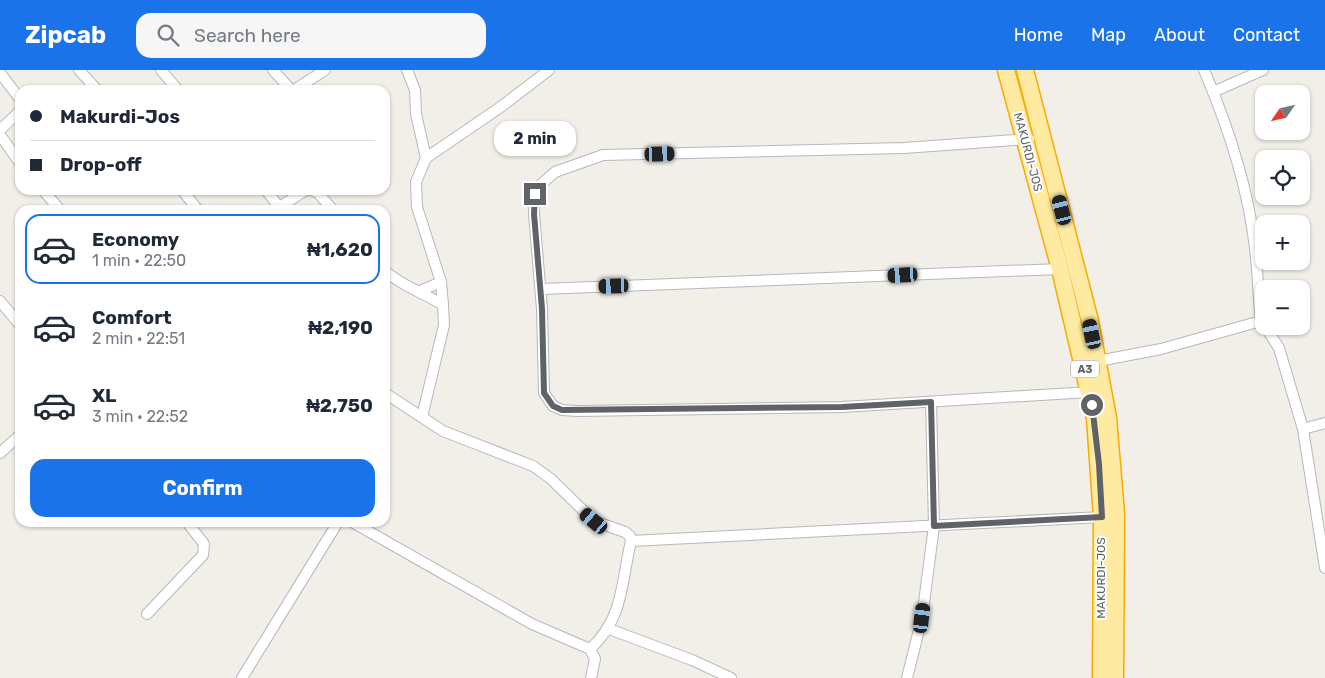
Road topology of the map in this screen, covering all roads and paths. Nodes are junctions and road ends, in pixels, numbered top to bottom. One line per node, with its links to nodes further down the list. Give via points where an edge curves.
1 (79, 70): 12 (street)
2 (161, 70): 13 (street)
3 (273, 70): 14 (street)
4 (325, 70): 15 (street)
5 (407, 70): 24 (street, via 415,90 416,114)
6 (549, 70): 24 (street)
7 (1006, 70): 22 (highway, MAKURDI-JOS / A3)
8 (1025, 70): 21 (highway, MAKURDI-JOS / A3)
9 (1204, 70): 17 (street)
10 (1263, 70): 17 (street)
11 (0, 73): 16 (street)
12 (92, 85)
13 (174, 85)
14 (286, 85)
15 (302, 85)
16 (15, 92)
17 (1213, 92): 35 (street, via 1245,193)
18 (15, 116): 19 (street)
19 (0, 130)
20 (0, 135): 23 (street)
21 (1043, 136): 22 (street); 44 (highway, MAKURDI-JOS / A3)
22 (1024, 139): 33 (highway, MAKURDI-JOS / A3); 37 (street, via 904,148 603,155 555,172 538,187 534,214)
23 (15, 156)
24 (426, 158): 36 (street, via 416,182 417,207)
25 (47, 195): 29 (street)
26 (186, 195): 30 (street)
27 (298, 195): 31 (street)
28 (320, 195): 32 (street)
29 (56, 205)
30 (194, 205)
31 (282, 205)
32 (329, 205)
33 (1060, 269): 37 (street); 45 (highway, MAKURDI-JOS / A3)
34 (390, 275): 38 (street)
35 (1258, 280)
36 (441, 282): 38 (street); 40 (street)
37 (541, 289): 47 (street, via 544,393 553,406 562,410 842,407)
38 (420, 291): 40 (street)
39 (0, 301): 41 (street)
40 (443, 305): 48 (street, via 444,324)
41 (15, 319)
42 (1255, 326): 44 (street)
43 (1270, 335): 50 (street, via 1279,348)
44 (1098, 361): 68 (highway, MAKURDI-JOS / A3, via 1108,418 1116,514)
45 (1090, 392): 47 (street); 53 (highway, MAKURDI-JOS / A3, via 1097,437)
46 (390, 396): 48 (street)
47 (931, 402): 54 (street)
48 (422, 417): 58 (street, via 443,431 533,466 594,521 625,532)
49 (1325, 422): 50 (street)
50 (1303, 429): 59 (street)
51 (15, 440): 52 (street)
52 (0, 453)
53 (1102, 517): 54 (street); 67 (highway, MAKURDI-JOS / A3)
54 (934, 526): 58 (street); 66 (street, via 922,618)
55 (191, 527): 60 (street, via 204,544 203,555)
56 (335, 527): 63 (street)
57 (361, 527): 62 (street, via 532,624)
58 (631, 541): 61 (street, via 619,606)
59 (1325, 568)
60 (147, 614)
61 (609, 629): 62 (street); 65 (street)
62 (590, 649): 64 (street, via 595,659)
63 (242, 678)
64 (591, 678)
65 (731, 678)
66 (907, 678)
67 (1101, 678)
68 (1115, 678)

